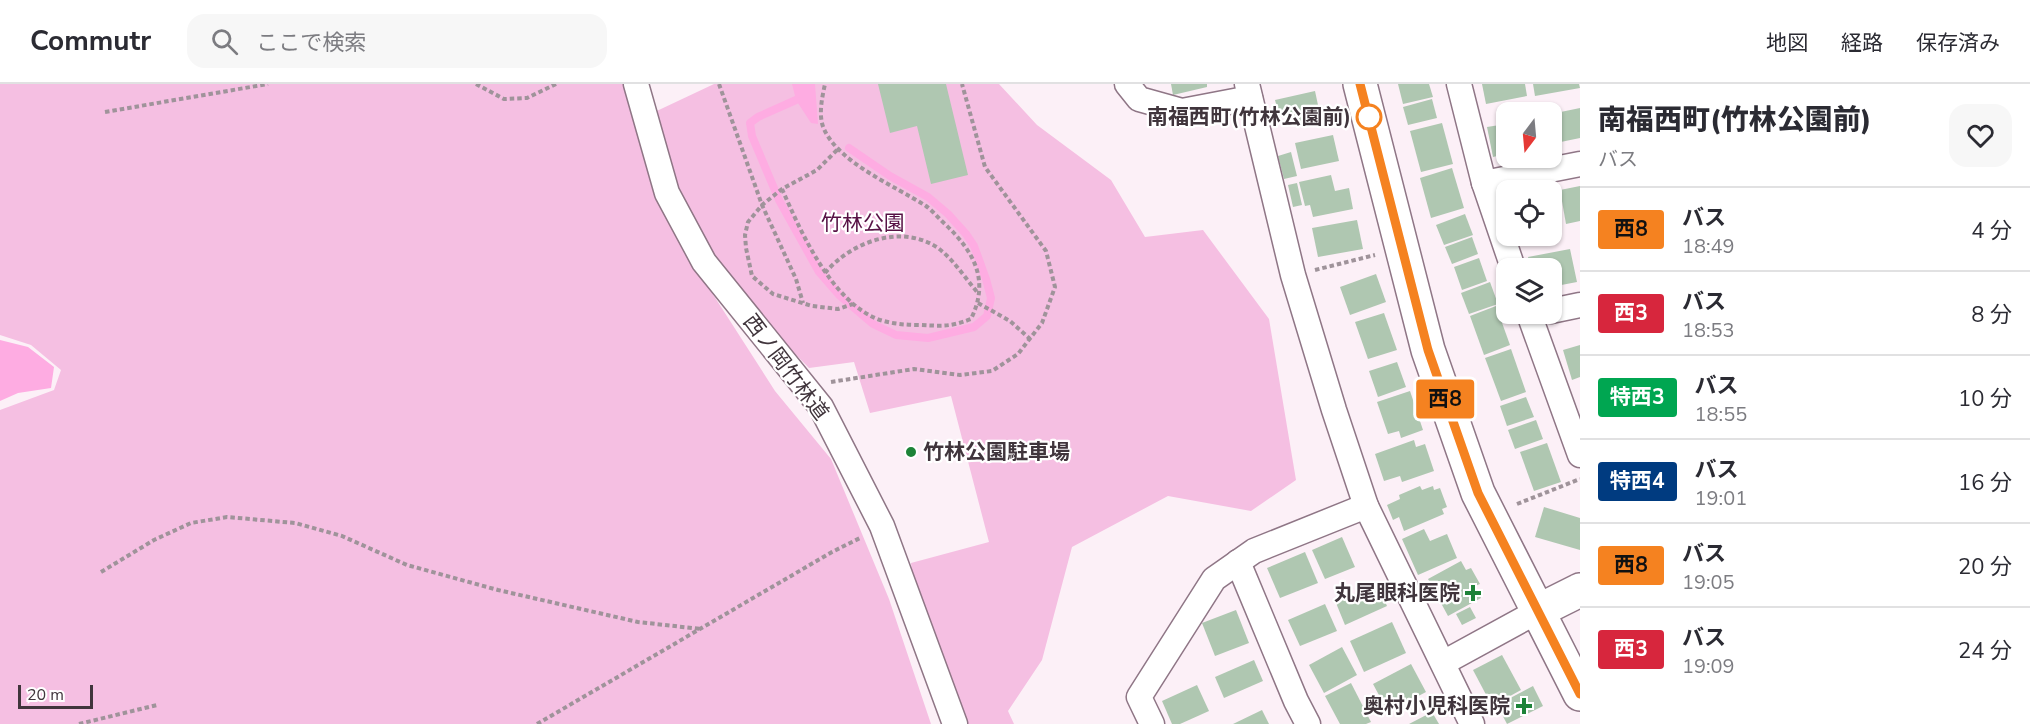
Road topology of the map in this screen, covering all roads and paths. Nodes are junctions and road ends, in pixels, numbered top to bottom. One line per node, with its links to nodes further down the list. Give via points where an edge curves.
1 (268, 84): 12 (path)
2 (476, 84): 3 (path, via 504,99 527,98)
3 (556, 84)
4 (636, 84): 30 (street, 西ノ岡竹林道, via 667,193 704,262)
5 (719, 84): 17 (path)
6 (825, 84): 13 (path, via 821,104 823,128)
7 (962, 84): 29 (path, via 985,167 1046,251 1051,268 1055,287 1042,323)
8 (1127, 84): 11 (street, via 1139,99 1182,111)
9 (1360, 84): 39 (main road, via 1428,350 1478,493)
10 (1459, 84): 15 (street)
11 (1249, 91): 21 (street)
12 (105, 112)
13 (837, 150): 16 (path, via 817,170); 22 (path, via 928,208 959,238 973,257)
14 (1580, 164): 15 (street)
15 (1485, 183): 19 (street)
16 (782, 189): 17 (path); 20 (path)
17 (762, 205): 24 (path); 24 (path, via 748,222 745,235 752,276 773,294)
18 (1381, 253): 21 (path)
19 (1510, 258)
20 (825, 273): 22 (path, via 851,250 886,236 903,236 936,247 952,260); 25 (path)
21 (1293, 275): 34 (street)
22 (979, 294): 23 (path)
23 (978, 303): 25 (path, via 970,318 953,326 896,324 877,319); 29 (path, via 1010,321)
24 (804, 304): 25 (path, via 838,309)
25 (854, 304)
26 (1580, 305): 27 (street)
27 (1562, 308)
28 (1540, 324): 31 (street)
29 (1030, 339): 30 (path, via 1018,354 992,371 960,375 914,369)
30 (804, 387): 35 (street, 西ノ岡竹林道, via 821,407)
31 (1580, 456)
32 (1580, 479): 33 (path)
33 (1516, 504)
34 (1366, 506): 36 (street, via 1254,551); 41 (street)
35 (882, 526): 40 (path); 47 (street, 西ノ岡竹林道)
36 (1238, 562): 48 (street, via 1214,579 1139,697); 49 (street)
37 (101, 572): 40 (path, via 191,523 227,517 295,523 342,536 407,565 498,590 638,622)
38 (1580, 590): 39 (main road)
39 (1538, 611): 41 (street); 42 (main road)
40 (701, 629): 44 (path)
41 (1443, 663): 50 (street)
42 (1580, 694)
43 (157, 705): 45 (path)
44 (538, 723): 46 (path)
45 (79, 724)
46 (529, 724)
47 (955, 724)
48 (1152, 724)
49 (1308, 724)
50 (1472, 724)

